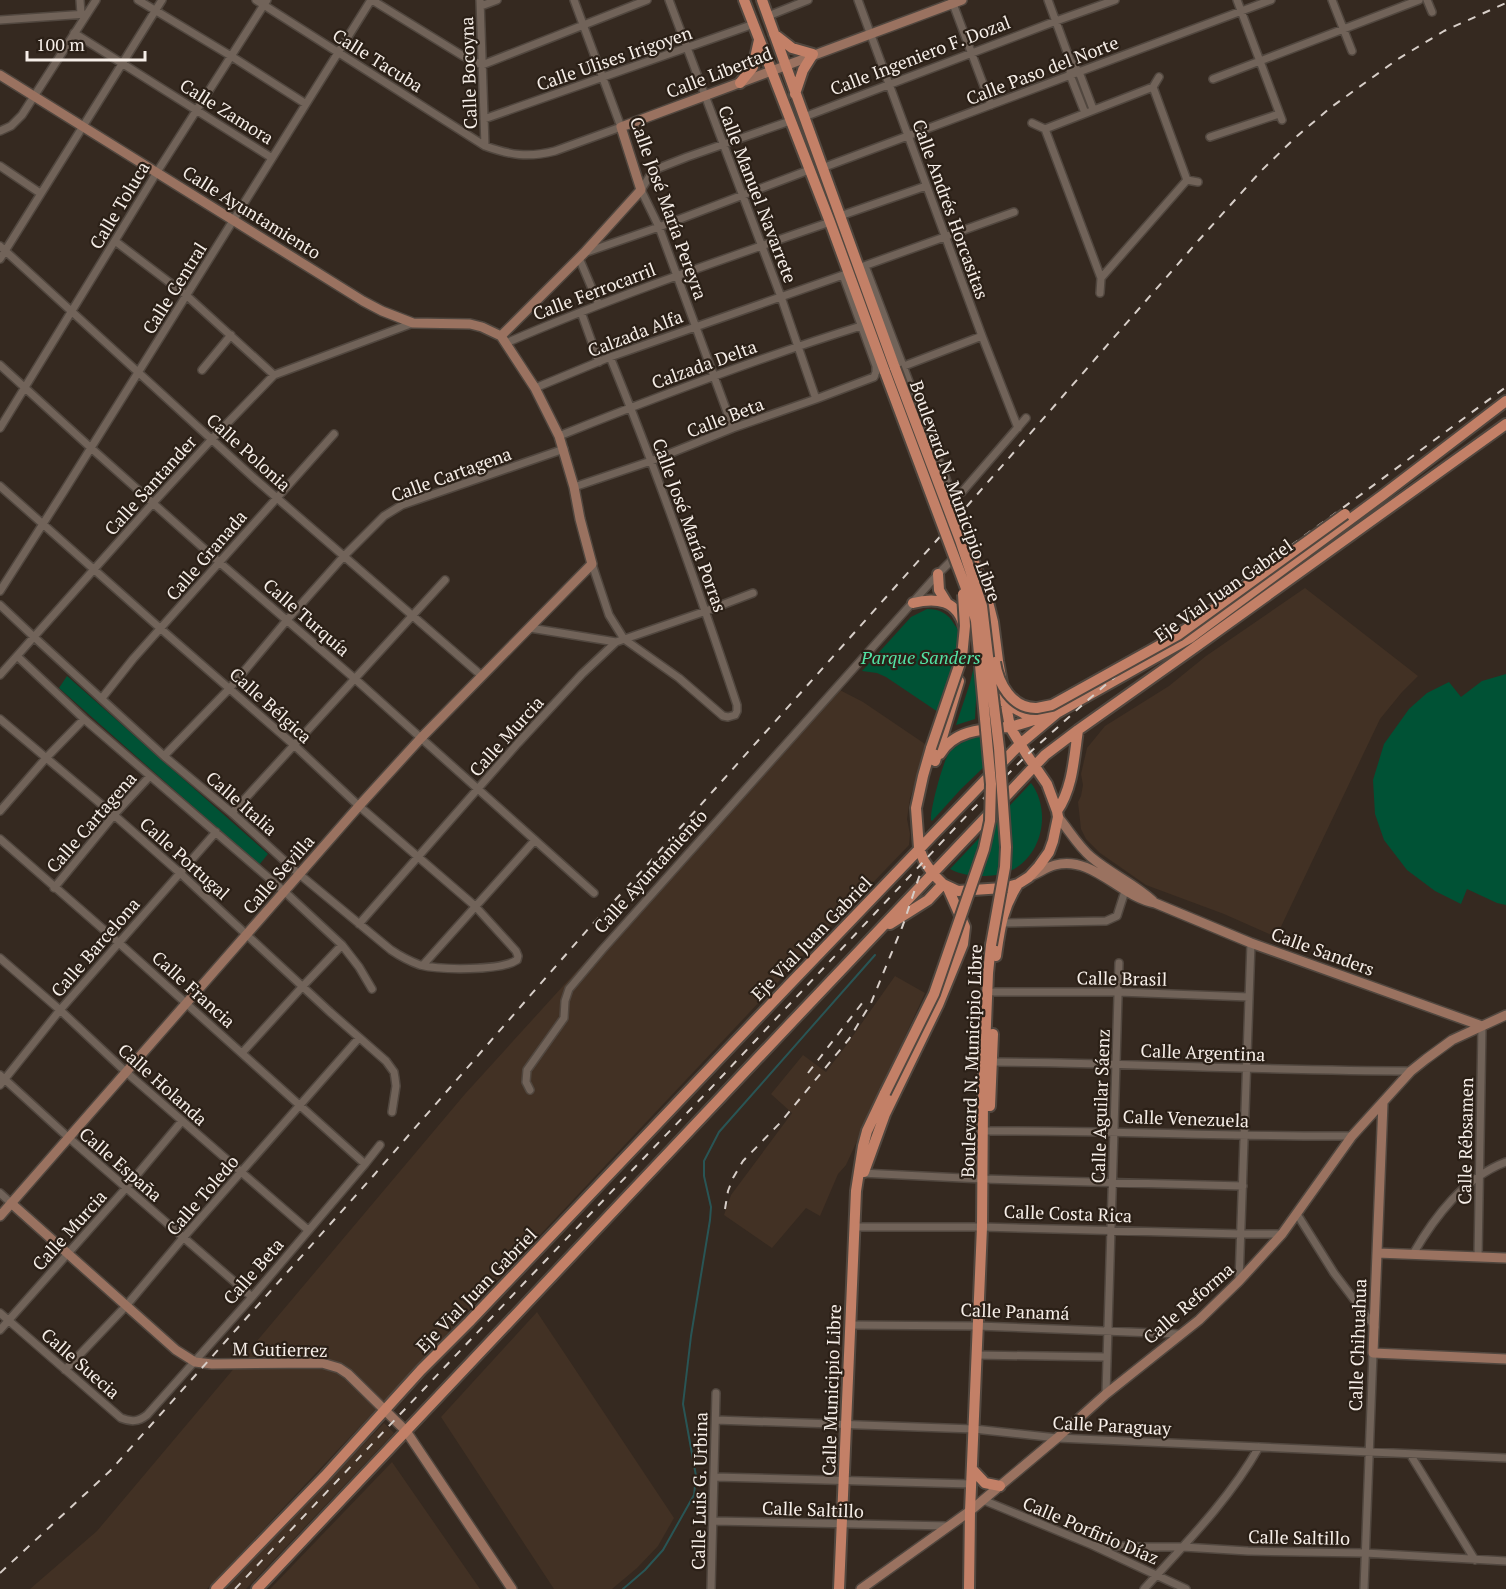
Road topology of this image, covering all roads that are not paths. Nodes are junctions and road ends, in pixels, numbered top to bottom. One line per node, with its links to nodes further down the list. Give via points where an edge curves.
1 (80, 0): 28 (street)
2 (96, 0): 28 (street)
3 (138, 0): 25 (street)
4 (162, 0): 25 (street)
5 (256, 0): 23 (street, Calle Tacuba)
6 (372, 0): 41 (street, Calle Central); 48 (street)
7 (497, 0): 24 (street)
8 (574, 0): 33 (street, Calle José María Pereyra)
9 (647, 0): 33 (street)
10 (669, 0): 39 (street, Calle Manuel Navarrete)
11 (744, 0): 32 (main road, Boulevard N. Municipio Libre)
12 (762, 0): 29 (main road, Boulevard N. Municipio Libre)
13 (807, 0): 29 (street)
14 (858, 0): 36 (street, Calle Andrés Horcasitas)
15 (1048, 0): 31 (street)
16 (1115, 0): 31 (street, Calle Ingeniero F. Dozal)
17 (1238, 0): 26 (street)
18 (1271, 0): 26 (street, Calle Paso del Norte)
19 (1332, 0): 34 (street)
20 (1419, 0): 34 (street)
21 (1427, 0): 27 (street)
22 (955, 1): 36 (main road, Calle Libertad); 43 (street)
23 (266, 3): 41 (street, Calle Tacuba); 44 (street, Calle Toluca)
24 (480, 3): 48 (street, Calle Bocoyna)
25 (155, 11): 44 (street); 47 (street)
26 (1242, 11): 46 (street); 51 (street, Calle Paso del Norte)
27 (1432, 12)
28 (84, 14): 30 (street); 35 (street)
29 (768, 16): 37 (main road, Boulevard N. Municipio Libre)
30 (0, 20)
31 (1056, 21): 43 (street, Calle Ingeniero F. Dozal); 45 (street)
32 (754, 24): 38 (main road, Boulevard N. Municipio Libre); 39 (street, Calle Ulises Irigoyen)
33 (584, 25): 48 (street); 55 (street, Calle José María Pereyra)
34 (1344, 30): 40 (street); 46 (street)
35 (74, 33): 47 (street, Calle Zamora); 62 (street)
36 (870, 33): 42 (main road, Calle Libertad); 58 (street, Calle Andrés Horcasitas)
37 (774, 34): 42 (main road, via 792,48); 49 (main road, Boulevard N. Municipio Libre)
38 (759, 39): 50 (main road, Boulevard N. Municipio Libre); 57 (main road, via 753,67)
39 (686, 48): 55 (street, Calle Ulises Irigoyen); 61 (street, Calle Manuel Navarrete)
40 (1352, 51)
41 (338, 53): 63 (street, Calle Central); 79 (street, Calle Tacuba)
42 (813, 54): 49 (main road, Calle Libertad); 60 (main road)
43 (972, 54): 58 (street, Calle Ingeniero F. Dozal); 64 (street)
44 (231, 56): 63 (street); 65 (street, Calle Toluca)
45 (1070, 60): 51 (street); 53 (street)
46 (1260, 61): 56 (street); 77 (street, via 1280,117)
47 (122, 63): 65 (street, Calle Zamora); 72 (street)
48 (482, 65): 69 (street, Calle Bocoyna)
49 (785, 65): 50 (main road, Calle Libertad); 60 (main road, Boulevard N. Municipio Libre)
50 (771, 71): 57 (main road, Calle Libertad); 70 (main road, Boulevard N. Municipio Libre)
51 (1079, 72): 53 (street, Calle Paso del Norte); 66 (street)
52 (0, 75): 62 (main road, Calle Ayuntamiento)
53 (1070, 75): 64 (street, Calle Paso del Norte); 67 (street)
54 (1159, 77): 59 (street)
55 (603, 78): 69 (street, Calle Ulises Irigoyen); 73 (street, Calle José María Pereyra)
56 (1213, 79)
57 (740, 83): 61 (main road, Calle Libertad)
58 (889, 85): 68 (street, Calle Ingeniero F. Dozal); 76 (street, Calle Andrés Horcasitas)
59 (1153, 87): 66 (street); 85 (street)
60 (795, 94): 68 (main road, Boulevard N. Municipio Libre)
61 (705, 95): 73 (main road, Calle Libertad); 78 (street, Calle Manuel Navarrete)
62 (33, 96): 72 (main road, Calle Ayuntamiento); 75 (street, via 22,115)
63 (306, 104): 80 (street, Calle Central)
64 (991, 105): 76 (street, Calle Paso del Norte)
65 (197, 109): 80 (street, Calle Zamora); 84 (street, Calle Toluca)
66 (1093, 109): 67 (street)
67 (1085, 113): 74 (street)
68 (804, 117): 82 (main road, Boulevard N. Municipio Libre)
69 (484, 119): 79 (street, Calle Bocoyna)
70 (790, 120): 78 (street); 83 (main road, Boulevard N. Municipio Libre)
71 (1032, 123): 74 (street)
72 (83, 126): 84 (main road, Calle Ayuntamiento); 89 (street)
73 (621, 127): 79 (street, Calle Libertad, via 545,154 511,154); 88 (main road, Calle José María Pereyra)
74 (1045, 129): 104 (street)
75 (0, 131)
76 (908, 136): 82 (street, Calle Paso del Norte); 87 (street, Calle Andrés Horcasitas)
77 (1210, 137)
78 (723, 145): 88 (street, via 659,168); 90 (street, Calle Manuel Navarrete)
79 (485, 146)
80 (272, 158): 93 (street, Calle Central)
81 (0, 166): 89 (street)
82 (822, 168): 92 (main road, Boulevard N. Municipio Libre)
83 (809, 170): 90 (street); 94 (main road, Boulevard N. Municipio Libre)
84 (157, 172): 93 (main road, Calle Ayuntamiento); 97 (street, Calle Toluca)
85 (1187, 180): 86 (street); 104 (street)
86 (1198, 182)
87 (926, 186): 92 (street); 96 (street, Calle Andrés Horcasitas)
88 (641, 190): 95 (street, Calle José María Pereyra); 100 (main road)
89 (40, 193): 99 (street)
90 (742, 195): 95 (street); 98 (street, Calle Manuel Navarrete)
91 (1014, 212): 96 (street, Calzada Alfa)
92 (840, 216): 102 (main road, Boulevard N. Municipio Libre)
93 (234, 220): 106 (street, Calle Central); 111 (main road, Calle Ayuntamiento, via 363,301)
94 (830, 222): 98 (street, Calle Ferrocarril); 102 (main road, Boulevard N. Municipio Libre)
95 (659, 227): 100 (street); 103 (street, Calle José María Pereyra)
96 (945, 238): 102 (street, Calzada Alfa); 115 (street, Calle Andrés Horcasitas)
97 (115, 241): 106 (street); 109 (street, Calle Toluca)
98 (761, 246): 103 (street, Calle Ferrocarril); 107 (street, Calle Manuel Navarrete)
99 (3, 249): 101 (street); 109 (street, Calle Polonia)
100 (581, 255): 108 (street); 116 (main road)
101 (0, 259)
102 (854, 271): 107 (street, Calzada Alfa); 113 (street); 121 (main road, Boulevard N. Municipio Libre)
103 (677, 276): 108 (street, Calle Ferrocarril); 112 (street, Calle José María Pereyra)
104 (1101, 278): 105 (street)
105 (1100, 293)
106 (186, 295): 114 (street); 123 (street, Calle Central)
107 (781, 297): 112 (street, Calzada Alfa); 117 (street, Calle Manuel Navarrete)
108 (599, 305): 110 (street, Calle Ferrocarril)
109 (72, 312): 123 (street, Calle Polonia); 126 (street, Calle Toluca)
110 (580, 312): 116 (street, Calle Ferrocarril); 119 (street)
111 (413, 323): 116 (main road, Calle Ayuntamiento, via 470,324); 124 (street, Calle Santander)
112 (695, 326): 118 (street, Calzada Alfa); 125 (street, Calle José María Pereyra)
113 (861, 326): 117 (street, Calzada Delta); 121 (street)
114 (231, 335): 122 (street); 124 (street)
115 (982, 336): 121 (street, Calle Beta); 135 (street, Calle Andrés Horcasitas)
116 (504, 339): 127 (main road)
117 (797, 346): 125 (street, Calzada Delta); 128 (street, Calle Manuel Navarrete)
118 (610, 357): 119 (street, Calzada Alfa); 130 (street, Calle José María Porras)
119 (599, 362): 127 (street, Calzada Alfa)
120 (0, 365): 126 (street, Calle Turquía)
121 (890, 368): 128 (street, Calle Beta); 135 (street, via 948,487 955,494 962,492); 153 (main road, Boulevard N. Municipio Libre, bridge); 161 (main road, Boulevard N. Municipio Libre, bridge, via 960,540)
122 (202, 370)
123 (138, 373): 138 (street, Calle Polonia); 139 (street, Calle Central)
124 (274, 375): 138 (street, Calle Santander)
125 (713, 376): 130 (street, Calzada Delta); 134 (street, Calle José María Pereyra)
126 (25, 388): 133 (street, Calle Toluca); 139 (street, Calle Turquía)
127 (535, 388): 137 (main road)
128 (816, 399): 134 (street, Calle Beta)
129 (1506, 401): 144 (main road, Eje Vial Juan Gabriel)
130 (631, 407): 137 (street, Calzada Delta); 141 (street, Calle José María Porras)
131 (1026, 418): 135 (street)
132 (1506, 424): 182 (main road, Eje Vial Juan Gabriel)
133 (0, 428)
134 (733, 428): 141 (street, Calle Beta)
135 (1018, 428)
136 (334, 434): 145 (street, Calle Granada)
137 (559, 436): 140 (main road)
138 (212, 439): 145 (street, Calle Polonia); 146 (street, Calle Santander)
139 (91, 448): 146 (street, Calle Turquía); 147 (street, Calle Central)
140 (564, 449): 143 (main road); 149 (street, Calle Cartagena, via 402,505 384,516)
141 (651, 461): 143 (street, Calle Beta); 162 (street, Calle José María Porras)
142 (0, 486): 147 (street, Calle Bélgica)
143 (574, 487): 151 (main road)
144 (1383, 495): 161 (main road, bridge, via 1345,514 1178,635 1052,705 1024,706 1006,692 996,671); 177 (main road, Eje Vial Juan Gabriel, via 1190,638)
145 (278, 497): 149 (street, Calle Polonia); 150 (street, Calle Granada)
146 (153, 503): 150 (street, Calle Turquía); 152 (street, Calle Santander)
147 (43, 525): 152 (street, Calle Bélgica); 156 (street, Calle Central)
148 (968, 544): 154 (street); 176 (main road, via 993,622)
149 (344, 556): 163 (street, Calle Polonia); 164 (street, Calle Cartagena)
150 (219, 562): 164 (street, Calle Turquía); 166 (street, Calle Granada)
151 (592, 564): 165 (main road, Calle Sevilla); 168 (street, via 609,615)
152 (94, 570): 166 (street, Calle Bélgica); 167 (street, Calle Santander)
153 (960, 573): 197 (main road, bridge, via 965,617 962,657 922,776); 257 (main road, Boulevard N. Municipio Libre, bridge, via 973,610 978,643 991,784 990,820 982,859 934,994 867,1131)
154 (938, 574): 158 (street); 159 (main road, via 939,590)
155 (445, 580): 163 (street)
156 (0, 591)
157 (753, 593): 162 (street, Calle Murcia)
158 (913, 603): 159 (main road); 243 (street, Calle Ayuntamiento, via 569,989 564,1018 527,1070)
159 (947, 603): 188 (main road, via 963,620 966,650)
160 (0, 604): 167 (street, Calle Italia)
161 (982, 606): 248 (main road, Boulevard N. Municipio Libre, bridge, via 1006,847 988,973)
162 (706, 611): 168 (street, Calle Murcia); 168 (street, Calle José María Porras, via 737,705 735,716 723,716)
163 (411, 615): 172 (street, Calle Polonia); 173 (street)
164 (287, 620): 173 (street, Calle Turquía); 174 (street, Calle Cartagena)
165 (530, 628): 169 (street); 172 (main road, Calle Sevilla)
166 (161, 630): 174 (street, Calle Bélgica); 175 (street, Calle Granada)
167 (34, 637): 170 (street, Calle Santander); 175 (street, Calle Italia)
168 (624, 639): 169 (street, Calle Murcia)
169 (616, 642): 191 (street, Calle Murcia, via 552,706)
170 (17, 657): 171 (street, Calle Santander); 180 (street)
171 (0, 675)
172 (482, 676): 183 (main road, Calle Sevilla)
173 (354, 678): 183 (street, Calle Turquía); 185 (street)
174 (230, 688): 185 (street, Calle Bélgica); 186 (street, Calle Cartagena)
175 (102, 698): 186 (street, Calle Italia)
176 (1005, 703): 178 (main road); 181 (main road)
177 (1057, 713): 178 (main road); 184 (main road, Eje Vial Juan Gabriel)
178 (1036, 718): 181 (main road)
179 (0, 719): 187 (street, Calle Portugal)
180 (84, 719): 187 (street); 190 (street)
181 (1010, 727): 184 (main road); 188 (main road, via 963,734 949,743)
182 (1078, 730): 189 (main road, Eje Vial Juan Gabriel); 195 (main road, via 1070,785)
183 (422, 738): 191 (street, Calle Turquía); 192 (main road, Calle Sevilla)
184 (1020, 744): 189 (main road); 201 (main road, Eje Vial Juan Gabriel)
185 (294, 745): 192 (street, Calle Bélgica); 194 (street)
186 (164, 756): 194 (street, Calle Italia)
187 (46, 758): 193 (street); 196 (street, Calle Portugal)
188 (934, 765): 197 (main road)
189 (1035, 766): 195 (main road, via 1047,784); 205 (main road, Eje Vial Juan Gabriel)
190 (150, 776): 196 (street, Calle Cartagena); 198 (street)
191 (478, 790): 200 (street, Calle Turquía); 202 (street, Calle Murcia)
192 (359, 806): 202 (street, Calle Bélgica); 204 (main road, Calle Sevilla)
193 (0, 811)
194 (232, 813): 204 (street, Calle Italia)
195 (1057, 814): 206 (main road, via 1049,852); 213 (main road, Calle Sanders, via 1090,857)
196 (114, 815): 203 (street, Calle Portugal); 209 (street, Calle Cartagena)
197 (917, 819): 201 (main road)
198 (216, 832): 203 (street, Calle Barcelona); 211 (street)
199 (0, 839): 209 (street, Calle Francia)
200 (535, 840): 212 (street, Calle Turquía); 214 (street)
201 (919, 848): 205 (main road); 298 (main road, Eje Vial Juan Gabriel)
202 (419, 857): 214 (street, Calle Bélgica); 216 (street, Calle Murcia)
203 (180, 873): 218 (street, Calle Portugal); 219 (street, Calle Barcelona)
204 (299, 874): 211 (main road, Calle Sevilla); 216 (street, Calle Italia)
205 (933, 874): 208 (main road); 217 (main road, Eje Vial Juan Gabriel)
206 (1029, 878): 207 (main road); 210 (main road, Calle Sanders, via 1056,865 1076,864)
207 (1018, 884): 208 (main road, via 968,891); 215 (main road)
208 (945, 885): 217 (main road); 257 (main road, via 965,927 963,944)
209 (54, 888): 219 (street, Calle Francia)
210 (1125, 891): 213 (main road, Calle Sanders); 215 (street, via 1117,916 1106,921)
211 (285, 892): 218 (main road, Calle Sevilla); 221 (street)
212 (594, 893)
213 (1155, 903): 220 (main road, Calle Sanders)
214 (476, 906): 222 (street, Calle Bélgica); 225 (street)
215 (1001, 923): 228 (main road)
216 (359, 924): 225 (street, Calle Italia, via 401,957)
217 (882, 928): 303 (main road, Eje Vial Juan Gabriel)
218 (247, 936): 226 (street, Calle Portugal); 231 (main road, Calle Sevilla)
219 (119, 943): 231 (street, Calle Francia); 232 (street, Calle Barcelona)
220 (1251, 943): 230 (street); 234 (main road, Calle Sanders)
221 (342, 945): 226 (street); 227 (street)
222 (516, 951): 225 (street, Calle Italia, via 516,962 488,967)
223 (0, 958): 232 (street, Calle Holanda)
224 (1119, 963): 229 (street, Calle Aguilar Sáenz)
225 (423, 965)
226 (303, 986): 235 (street, Calle Portugal); 236 (street)
227 (372, 989)
228 (994, 992): 229 (street, Calle Brasil); 237 (main road)
229 (1119, 992): 230 (street, Calle Brasil); 238 (street, Calle Aguilar Sáenz)
230 (1249, 997): 239 (street)
231 (187, 1004): 236 (street, Calle Francia); 241 (main road, Calle Sevilla)
232 (60, 1010): 241 (street, Calle Holanda); 242 (street, Calle Barcelona)
233 (1506, 1015): 234 (main road, Calle Reforma)
234 (1482, 1026): 240 (main road, Calle Reforma, via 1452,1040); 258 (street, Calle Rébsamen)
235 (359, 1038): 245 (street, Calle Toledo); 246 (street, Calle Portugal, via 394,1072)
236 (242, 1053): 245 (street, Calle Francia)
237 (993, 1062): 238 (street, Calle Argentina); 248 (main road, via 990,1109)
238 (1117, 1064): 239 (street, Calle Argentina); 249 (street, Calle Aguilar Sáenz)
239 (1247, 1068): 240 (street, Calle Argentina); 250 (street)
240 (1411, 1071): 244 (main road, Calle Reforma)
241 (126, 1072): 247 (street, Calle Holanda); 252 (main road, Calle Sevilla)
242 (2, 1080): 252 (street, Calle España)
243 (530, 1090)
244 (1383, 1103): 251 (main road, Calle Reforma); 274 (main road, Calle Chihuahua)
245 (300, 1106): 255 (street, Calle Francia); 256 (street, Calle Toledo)
246 (392, 1112)
247 (182, 1121): 256 (street, Calle Holanda); 262 (street, Calle Murcia)
248 (984, 1127): 249 (street, Calle Venezuela); 259 (main road, Boulevard N. Municipio Libre)
249 (1115, 1131): 250 (street, Calle Venezuela); 260 (street, Calle Aguilar Sáenz)
250 (1244, 1135): 251 (street, Calle Venezuela); 261 (street)
251 (1352, 1136): 265 (main road, Calle Reforma)
252 (69, 1138): 262 (street, Calle España); 264 (main road, Calle Sevilla)
253 (380, 1145): 255 (street, Calle Beta)
254 (1506, 1162): 258 (street)
255 (365, 1164): 269 (street, Calle Beta)
256 (241, 1172): 269 (street, Calle Holanda); 273 (street, Calle Toledo)
257 (861, 1173): 259 (street); 267 (main road, Calle Municipio Libre)
258 (1479, 1177): 276 (street, via 1453,1197); 277 (street, Calle Rébsamen)
259 (982, 1179): 260 (street); 268 (main road, Boulevard N. Municipio Libre)
260 (1113, 1183): 261 (street); 270 (street, Calle Aguilar Sáenz)
261 (1243, 1186): 271 (street)
262 (126, 1188): 273 (street, Calle España); 275 (street, Calle Murcia)
263 (0, 1193): 264 (street)
264 (11, 1203): 266 (main road, Calle Sevilla); 275 (main road)
265 (1297, 1214): 272 (main road, Calle Reforma); 286 (street, via 1334,1273)
266 (0, 1216)
267 (854, 1227): 268 (street, Calle Costa Rica); 284 (main road, Calle Municipio Libre)
268 (982, 1227): 270 (street, Calle Costa Rica); 285 (main road, Boulevard N. Municipio Libre)
269 (308, 1230): 280 (street, Calle Beta)
270 (1112, 1231): 271 (street, Calle Costa Rica); 288 (street, Calle Aguilar Sáenz)
271 (1241, 1234): 272 (street, Calle Costa Rica); 279 (street)
272 (1282, 1234): 279 (main road, Calle Reforma)
273 (183, 1238): 280 (street, Calle España); 281 (street, Calle Toledo)
274 (1377, 1253): 276 (main road); 286 (main road, Calle Chihuahua)
275 (68, 1254): 281 (main road); 283 (street, Calle Murcia)
276 (1413, 1254): 277 (main road)
277 (1478, 1257): 278 (main road)
278 (1506, 1258)
279 (1239, 1281): 289 (main road, Calle Reforma)
280 (252, 1296): 294 (street, Calle Beta)
281 (126, 1306): 294 (main road); 295 (street, Calle Toledo)
282 (0, 1313): 283 (street, Calle Suecia)
283 (8, 1320): 287 (street, Calle Murcia); 295 (street, Calle Suecia)
284 (850, 1324): 285 (street, Calle Panamá); 301 (main road, Calle Municipio Libre)
285 (977, 1326): 288 (street, Calle Panamá); 291 (main road, Boulevard N. Municipio Libre)
286 (1375, 1327): 290 (main road, Calle Chihuahua)
287 (0, 1330)
288 (1108, 1330): 289 (street, Calle Panamá); 292 (street, Calle Aguilar Sáenz)
289 (1180, 1334): 297 (main road, Calle Reforma)
290 (1373, 1353): 293 (main road); 306 (street, Calle Chihuahua)
291 (976, 1355): 292 (street); 302 (main road, Boulevard N. Municipio Libre)
292 (1107, 1357): 297 (street, Calle Aguilar Sáenz)
293 (1506, 1359)
294 (195, 1362): 298 (main road, M Gutierrez, via 331,1365 348,1374); 299 (street, Calle Beta)
295 (65, 1370): 299 (street, Calle Suecia, via 121,1418 136,1421)
296 (716, 1393): 300 (street, Calle Luis G. Urbina)
297 (1106, 1394): 304 (main road, Calle Reforma)
298 (386, 1410): 303 (main road, M Gutierrez); 325 (main road, Eje Vial Juan Gabriel)
299 (147, 1415)
300 (716, 1420): 301 (street, Calle Paraguay); 310 (street, Calle Luis G. Urbina)
301 (846, 1424): 302 (street, Calle Paraguay); 311 (main road, Calle Municipio Libre)
302 (974, 1429): 304 (street, Calle Paraguay); 309 (main road, Boulevard N. Municipio Libre)
303 (406, 1431): 326 (main road, Eje Vial Juan Gabriel); 327 (main road, M Gutierrez)
304 (1057, 1438): 305 (street, Calle Paraguay); 313 (main road, Calle Reforma)
305 (1259, 1447): 306 (street, Calle Paraguay); 320 (street, via 1220,1503)
306 (1369, 1452): 307 (street, Calle Paraguay); 321 (street, Calle Chihuahua)
307 (1410, 1454): 308 (street, Calle Paraguay); 322 (street)
308 (1506, 1458)
309 (972, 1469): 312 (main road, Boulevard N. Municipio Libre); 313 (main road, via 985,1483)
310 (714, 1477): 311 (street); 316 (street, Calle Luis G. Urbina)
311 (844, 1480): 312 (street); 317 (main road, Calle Municipio Libre)
312 (971, 1484): 315 (main road, Boulevard N. Municipio Libre)
313 (1000, 1486): 314 (main road, Calle Reforma)
314 (983, 1500): 315 (main road, Calle Reforma); 319 (street, Calle Porfirio Díaz)
315 (970, 1511): 318 (main road, Calle Reforma); 331 (main road, Boulevard N. Municipio Libre)
316 (713, 1521): 317 (street, Calle Saltillo); 328 (street, Calle Luis G. Urbina)
317 (842, 1524): 318 (street, Calle Saltillo); 329 (main road, Calle Municipio Libre)
318 (949, 1526): 330 (main road, Calle Reforma)
319 (1092, 1545): 320 (street, Calle Saltillo); 324 (street, Calle Porfirio Díaz)
320 (1183, 1546): 321 (street, Calle Saltillo); 324 (street)
321 (1365, 1553): 322 (street, Calle Saltillo); 334 (street, Calle Chihuahua)
322 (1475, 1560): 323 (street, Calle Saltillo)
323 (1506, 1561)
324 (1157, 1575): 332 (street); 333 (street, Calle Porfirio Díaz)
325 (216, 1589)
326 (257, 1589)
327 (512, 1589)
328 (711, 1589)
329 (839, 1589)
330 (861, 1589)
331 (969, 1589)
332 (1144, 1589)
333 (1186, 1589)
334 (1364, 1589)

